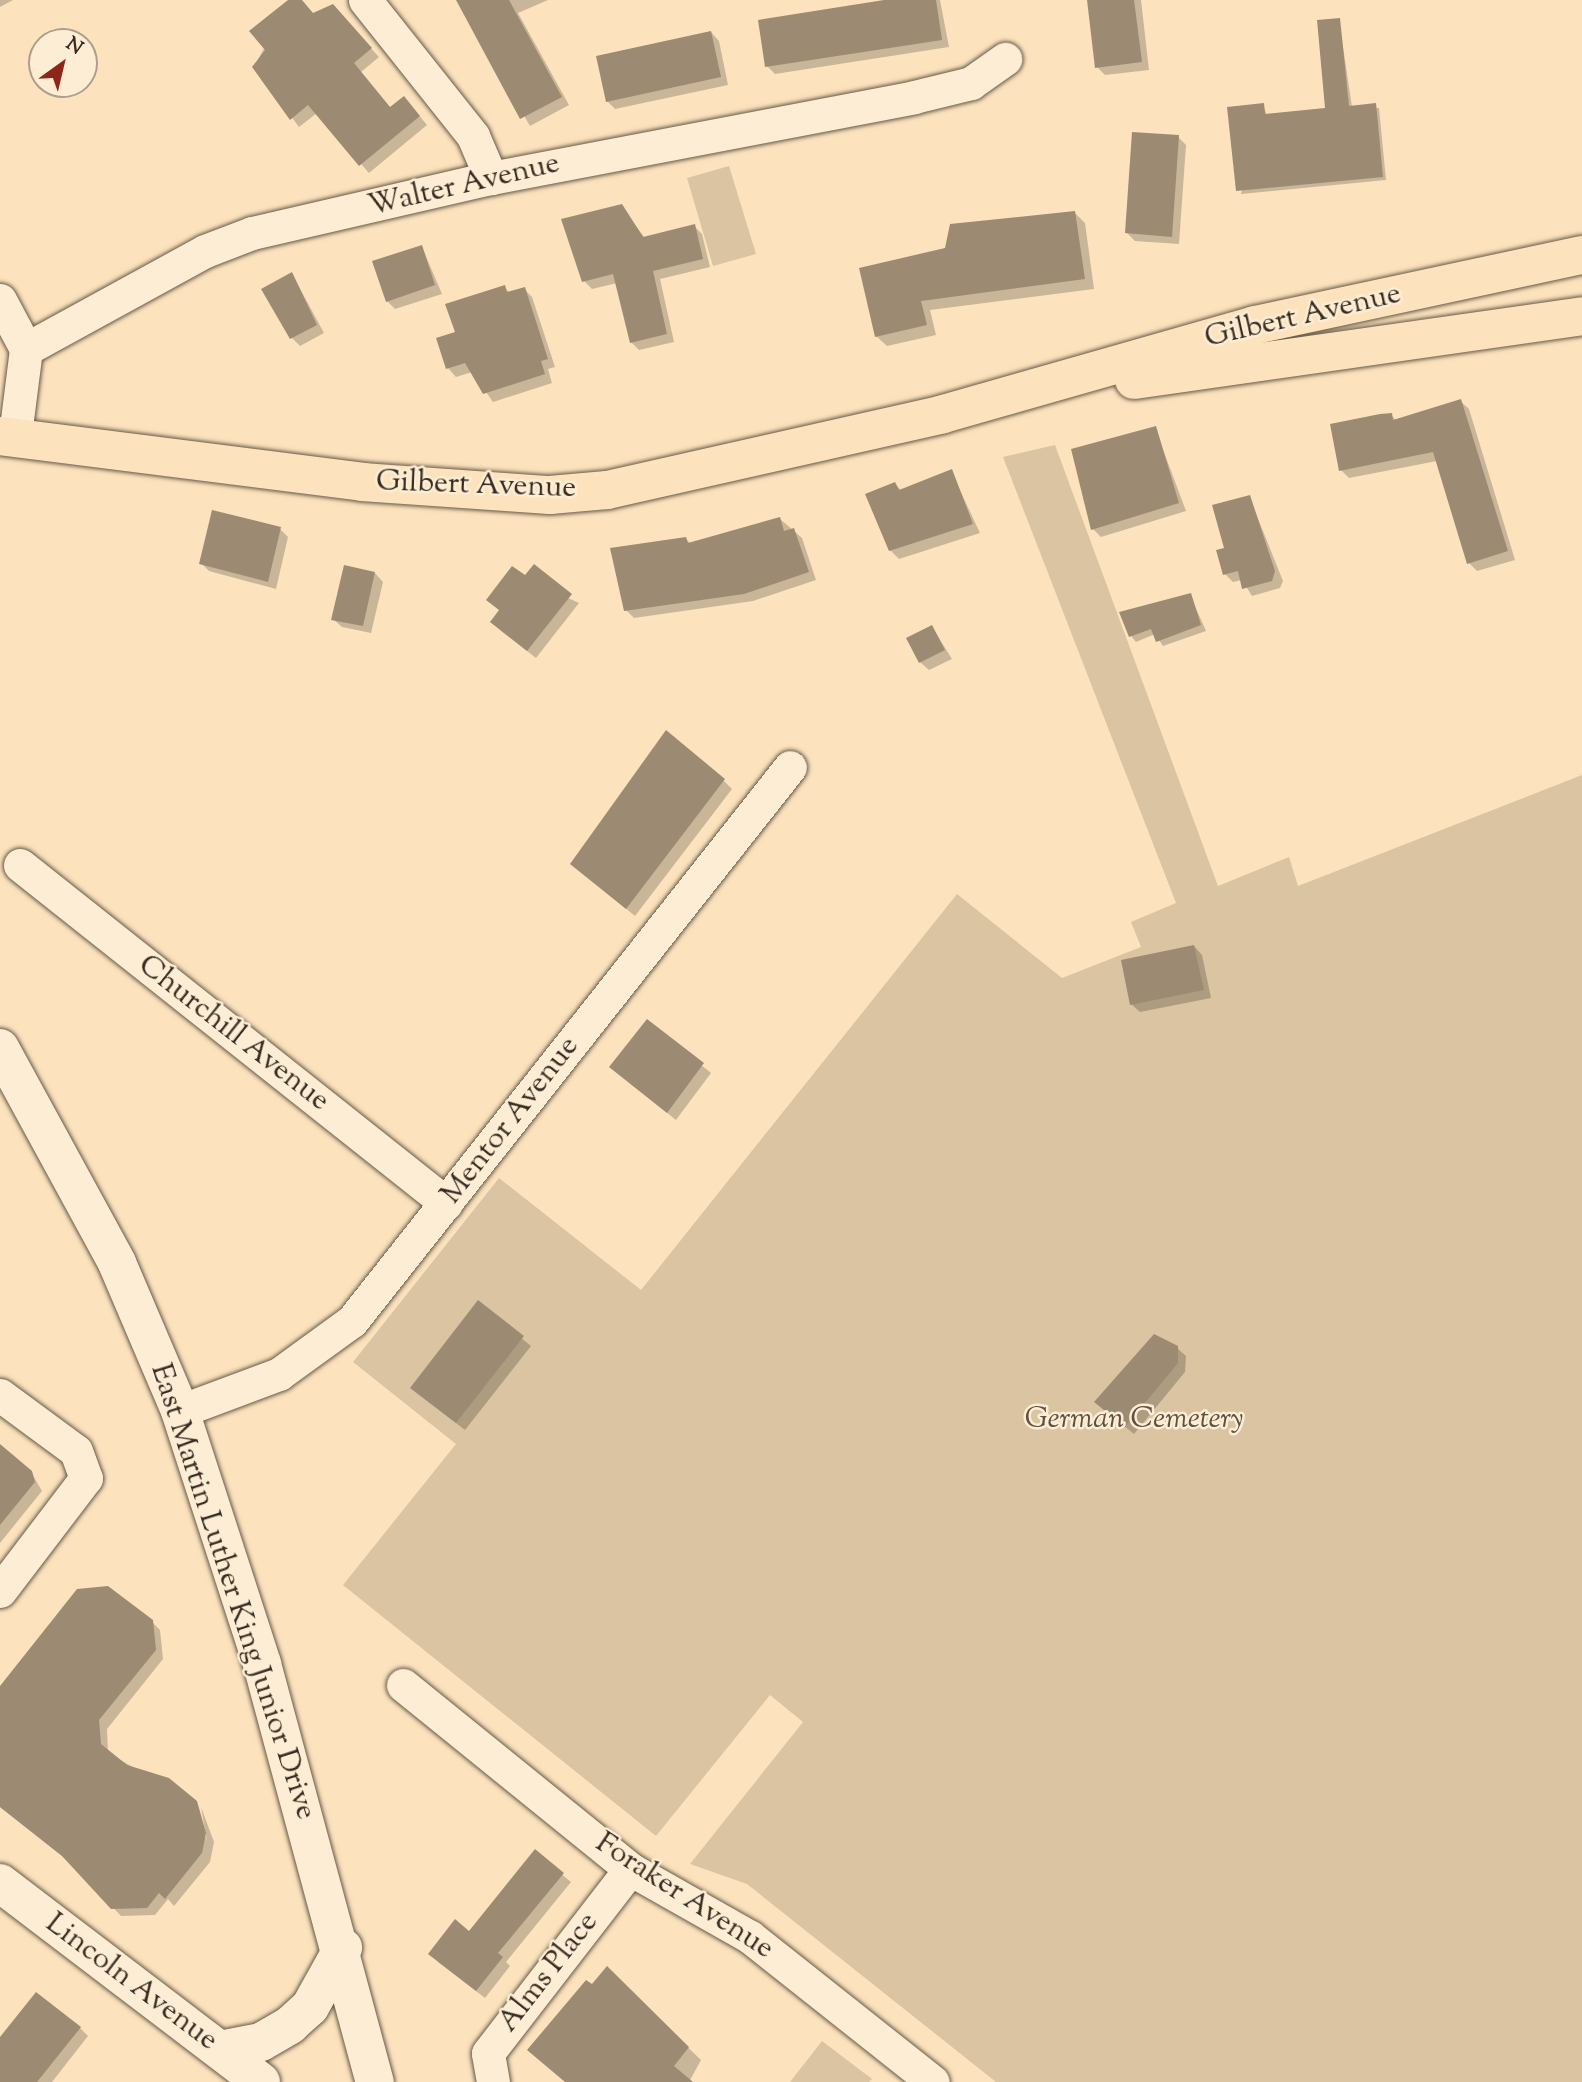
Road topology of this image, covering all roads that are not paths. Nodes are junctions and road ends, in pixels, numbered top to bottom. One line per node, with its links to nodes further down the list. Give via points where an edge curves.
1 (365, 0): 3 (street, via 473,136)
2 (1005, 58): 3 (street, Walter Avenue, via 971,83 914,97)
3 (491, 178): 7 (street, Walter Avenue, via 252,233 205,251)
4 (1582, 255): 8 (main road, Gilbert Avenue, via 1255,325)
5 (0, 300): 7 (street)
6 (1582, 316): 8 (main road, Gilbert Avenue, via 1268,364)
7 (26, 349): 9 (street)
8 (1028, 392): 9 (main road, Gilbert Avenue, via 607,489 550,495 362,482)
9 (7, 436)
10 (790, 767): 13 (street, Mentor Avenue)
11 (20, 865): 13 (street, Churchill Avenue)
12 (0, 1048): 15 (main road, East Martin Luther King Junior Drive, via 117,1263)
13 (446, 1203): 15 (street, Mentor Avenue, via 366,1306 318,1351 279,1374)
14 (0, 1395): 16 (street, via 76,1451 86,1468 82,1489)
15 (180, 1411): 20 (main road, East Martin Luther King Junior Drive, via 262,1664)
16 (0, 1591)
17 (403, 1685): 18 (street, Foraker Avenue)
18 (630, 1869): 24 (street, Alms Place, via 488,2053); 25 (street, Foraker Avenue, via 750,1937)
19 (0, 1883): 21 (main road, Lincoln Avenue)
20 (343, 1948): 21 (main road, via 310,2007 289,2025 261,2042); 23 (main road, East Martin Luther King Junior Drive)
21 (220, 2050): 22 (main road, Lincoln Avenue)
22 (261, 2082)
23 (375, 2082)
24 (493, 2082)
25 (933, 2082)

